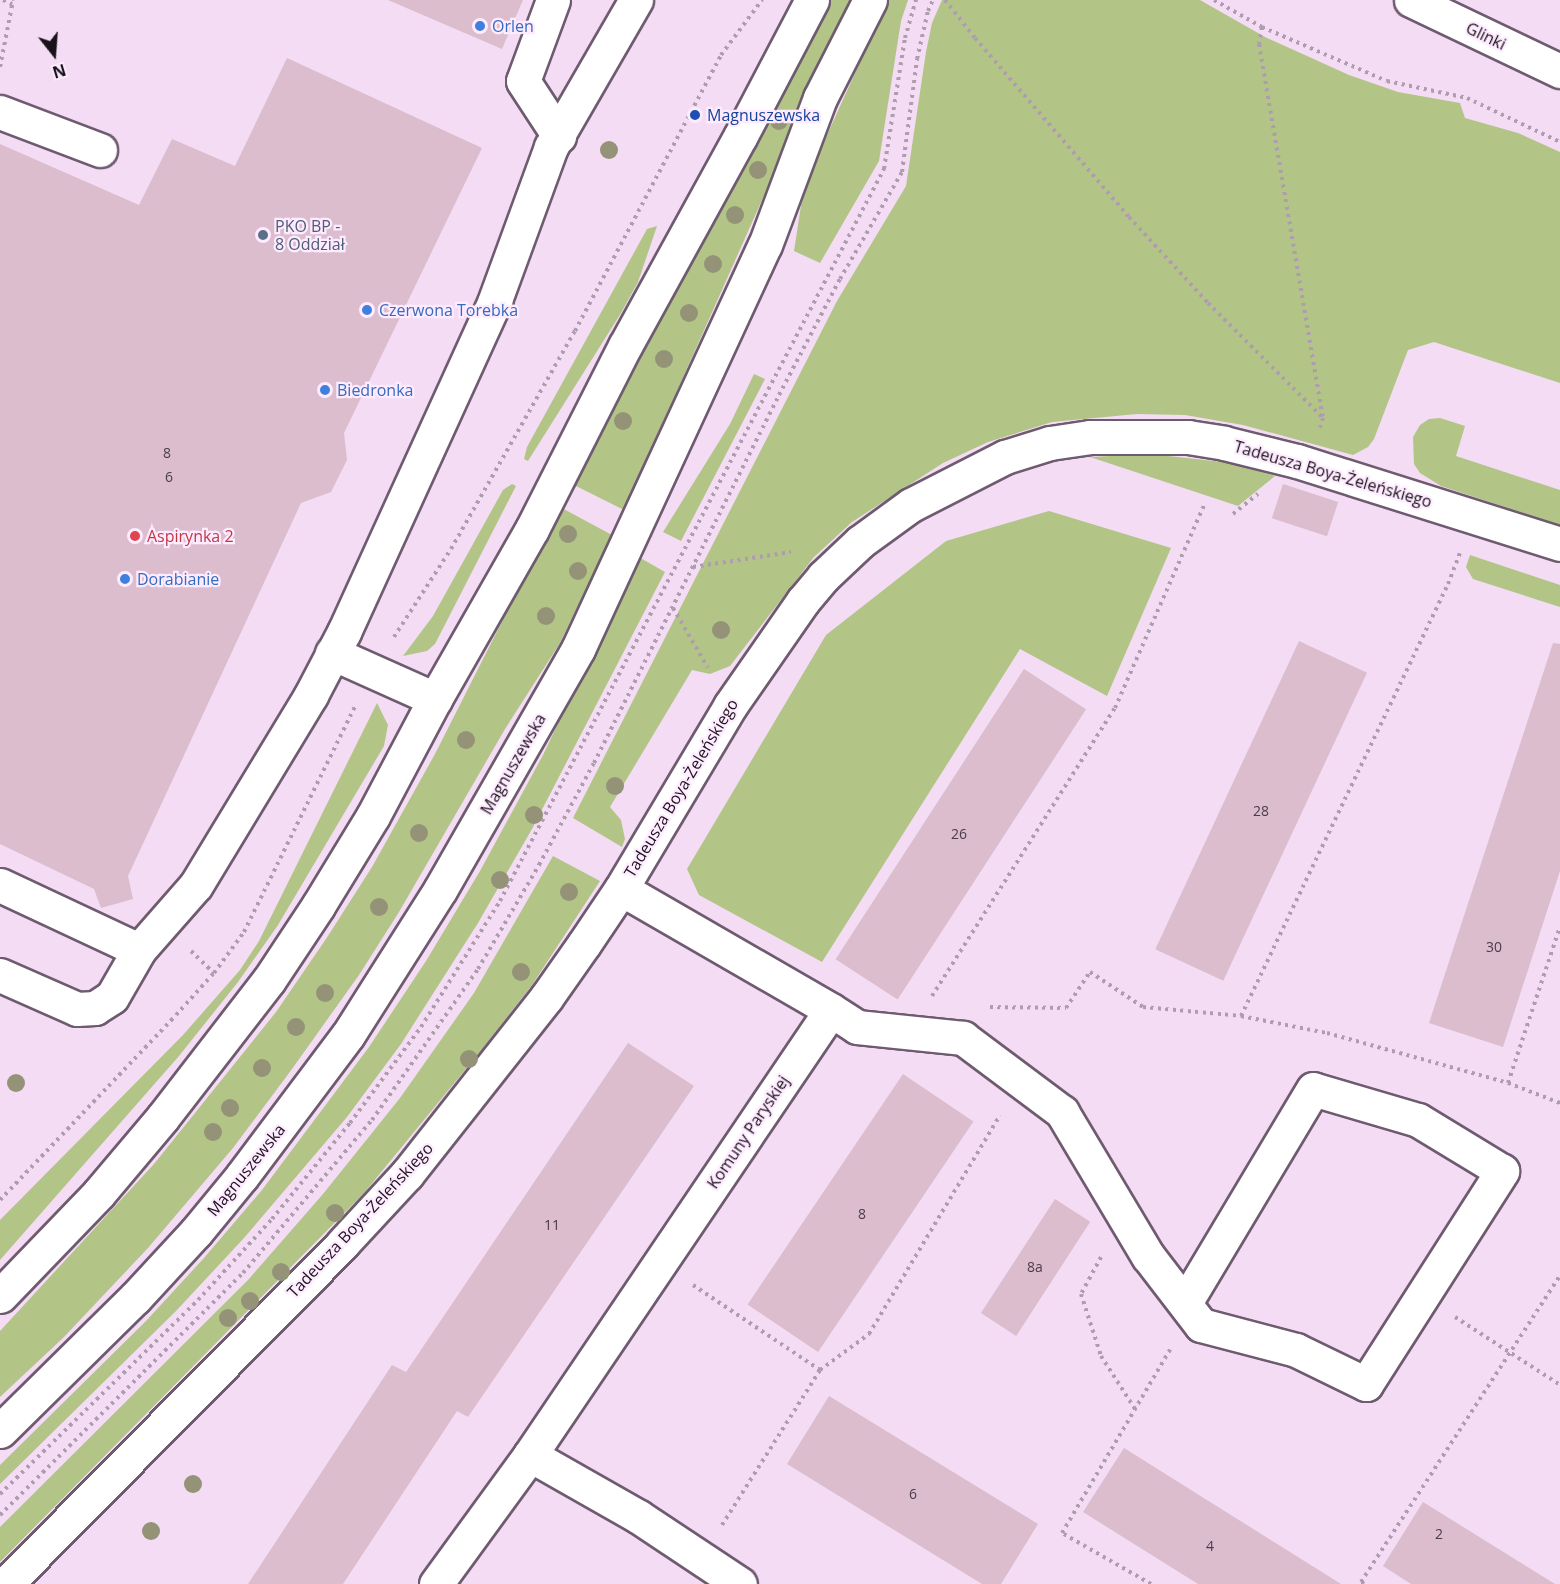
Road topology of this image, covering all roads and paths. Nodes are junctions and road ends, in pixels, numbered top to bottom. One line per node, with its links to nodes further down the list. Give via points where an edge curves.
1 (3, 0): 10 (path)
2 (553, 0): 15 (street, via 523,81)
3 (636, 0): 15 (street)
4 (762, 0): 26 (path, via 722,55 575,331 451,549)
5 (812, 0): 27 (street, via 625,346 528,538)
6 (870, 0): 51 (street, Magnuszewska, via 820,98 765,245 578,649 440,890 348,1035 242,1176 135,1298)
7 (945, 0): 18 (path, via 1130,217 1208,303)
8 (1214, 0): 11 (path)
9 (1412, 0): 13 (street, Glinki)
10 (12, 2): 12 (path)
11 (1262, 27): 16 (path, via 1387,81 1467,98); 18 (path, via 1260,53)
12 (0, 67)
13 (1560, 71)
14 (0, 112): 17 (street)
15 (559, 136): 25 (street, via 551,147 495,300)
16 (1560, 142)
17 (100, 150)
18 (1323, 418): 19 (path)
19 (1318, 436)
20 (1204, 505): 33 (path, via 1115,708)
21 (1474, 516): 22 (street, Tadeusza Boya-Żeleńskiego); 23 (street, Tadeusza Boya-Żeleńskiego, via 1297,460 1234,445 1188,437 1090,437 1050,443 1005,457 911,505); 36 (path, via 1448,584)
22 (1560, 544)
23 (845, 555): 24 (path, via 777,552); 29 (street, Tadeusza Boya-Żeleńskiego, via 803,601 730,706)
24 (693, 567)
25 (332, 653): 26 (street); 31 (street, via 311,695 196,885)
26 (372, 673): 27 (street); 40 (path, via 244,932 176,1015)
27 (435, 699): 45 (street, via 373,816 269,980 99,1193)
28 (0, 885): 31 (street)
29 (621, 890): 35 (street); 54 (street, Tadeusza Boya-Żeleńskiego, via 546,998 407,1174)
30 (1560, 927): 38 (path)
31 (139, 950): 32 (street, via 112,997 95,1008 77,1009)
32 (0, 975)
33 (932, 997)
34 (984, 1007): 36 (path, via 1066,1008 1090,972 1143,1006)
35 (831, 1010): 37 (street, via 857,1027 963,1038); 42 (street, Komuny Paryskiej)
36 (1241, 1016): 38 (path, via 1327,1033)
37 (1021, 1081): 41 (street, via 1062,1112); 48 (path, via 870,1334)
38 (1508, 1083): 39 (path)
39 (1560, 1103)
40 (0, 1200)
41 (1123, 1215): 46 (street, via 1148,1256); 50 (path, via 1081,1294 1101,1356)
42 (660, 1263): 48 (path); 52 (street, Komuny Paryskiej)
43 (1560, 1276): 47 (path)
44 (1424, 1293): 46 (street, via 1366,1384 1296,1350 1201,1325); 46 (street, via 1502,1170 1418,1120 1313,1089); 47 (path)
45 (0, 1296)
46 (1190, 1310): 50 (path)
47 (1510, 1354): 49 (path); 58 (path, via 1361,1582)
48 (820, 1370): 53 (path)
49 (1560, 1386)
50 (1134, 1409): 57 (path, via 1062,1533)
51 (0, 1431)
52 (530, 1455): 53 (street, via 639,1516); 55 (street, Komuny Paryskiej)
53 (702, 1558): 56 (street)
54 (6, 1584)
55 (436, 1584)
56 (740, 1584)
57 (1151, 1584)
58 (1364, 1584)

